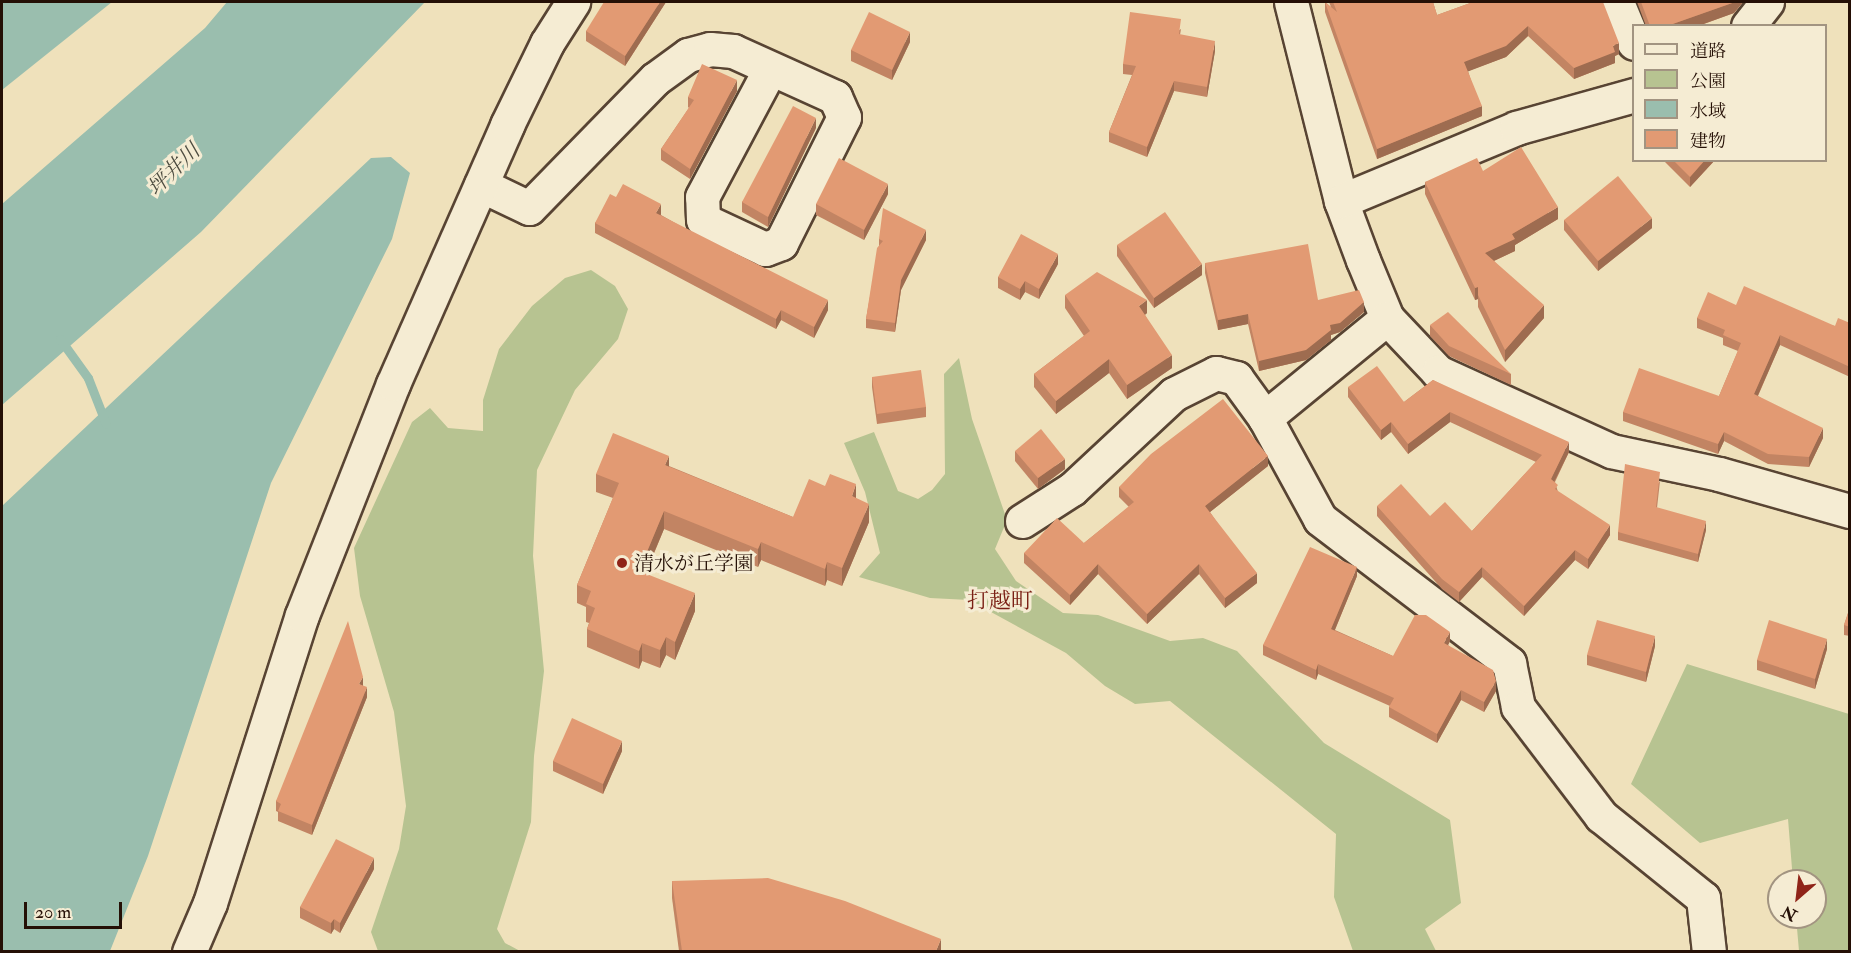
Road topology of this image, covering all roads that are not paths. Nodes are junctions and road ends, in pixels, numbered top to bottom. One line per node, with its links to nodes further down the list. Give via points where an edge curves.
1 (573, 2): 9 (street, via 547,43)
2 (1291, 2): 10 (street)
3 (1617, 2): 6 (street)
4 (1767, 2): 5 (street)
5 (1750, 24)
6 (1632, 38)
7 (770, 69): 7 (street, via 835,97 843,117 781,243 765,249 703,220 702,198); 9 (street, via 733,51 710,48 688,55 655,79 529,208)
8 (1632, 96): 10 (street, via 1516,128)
9 (481, 185): 15 (street, via 393,384 302,615 210,903)
10 (1341, 201): 11 (street)
11 (1388, 318): 12 (street); 13 (street, via 1438,372 1611,451 1719,474)
12 (1265, 418): 14 (street, via 1236,378 1216,372 1174,394 1072,489); 16 (street, via 1320,519 1509,663 1518,707 1601,816 1703,898)
13 (1850, 511)
14 (1022, 521)
15 (189, 951)
16 (1708, 951)

